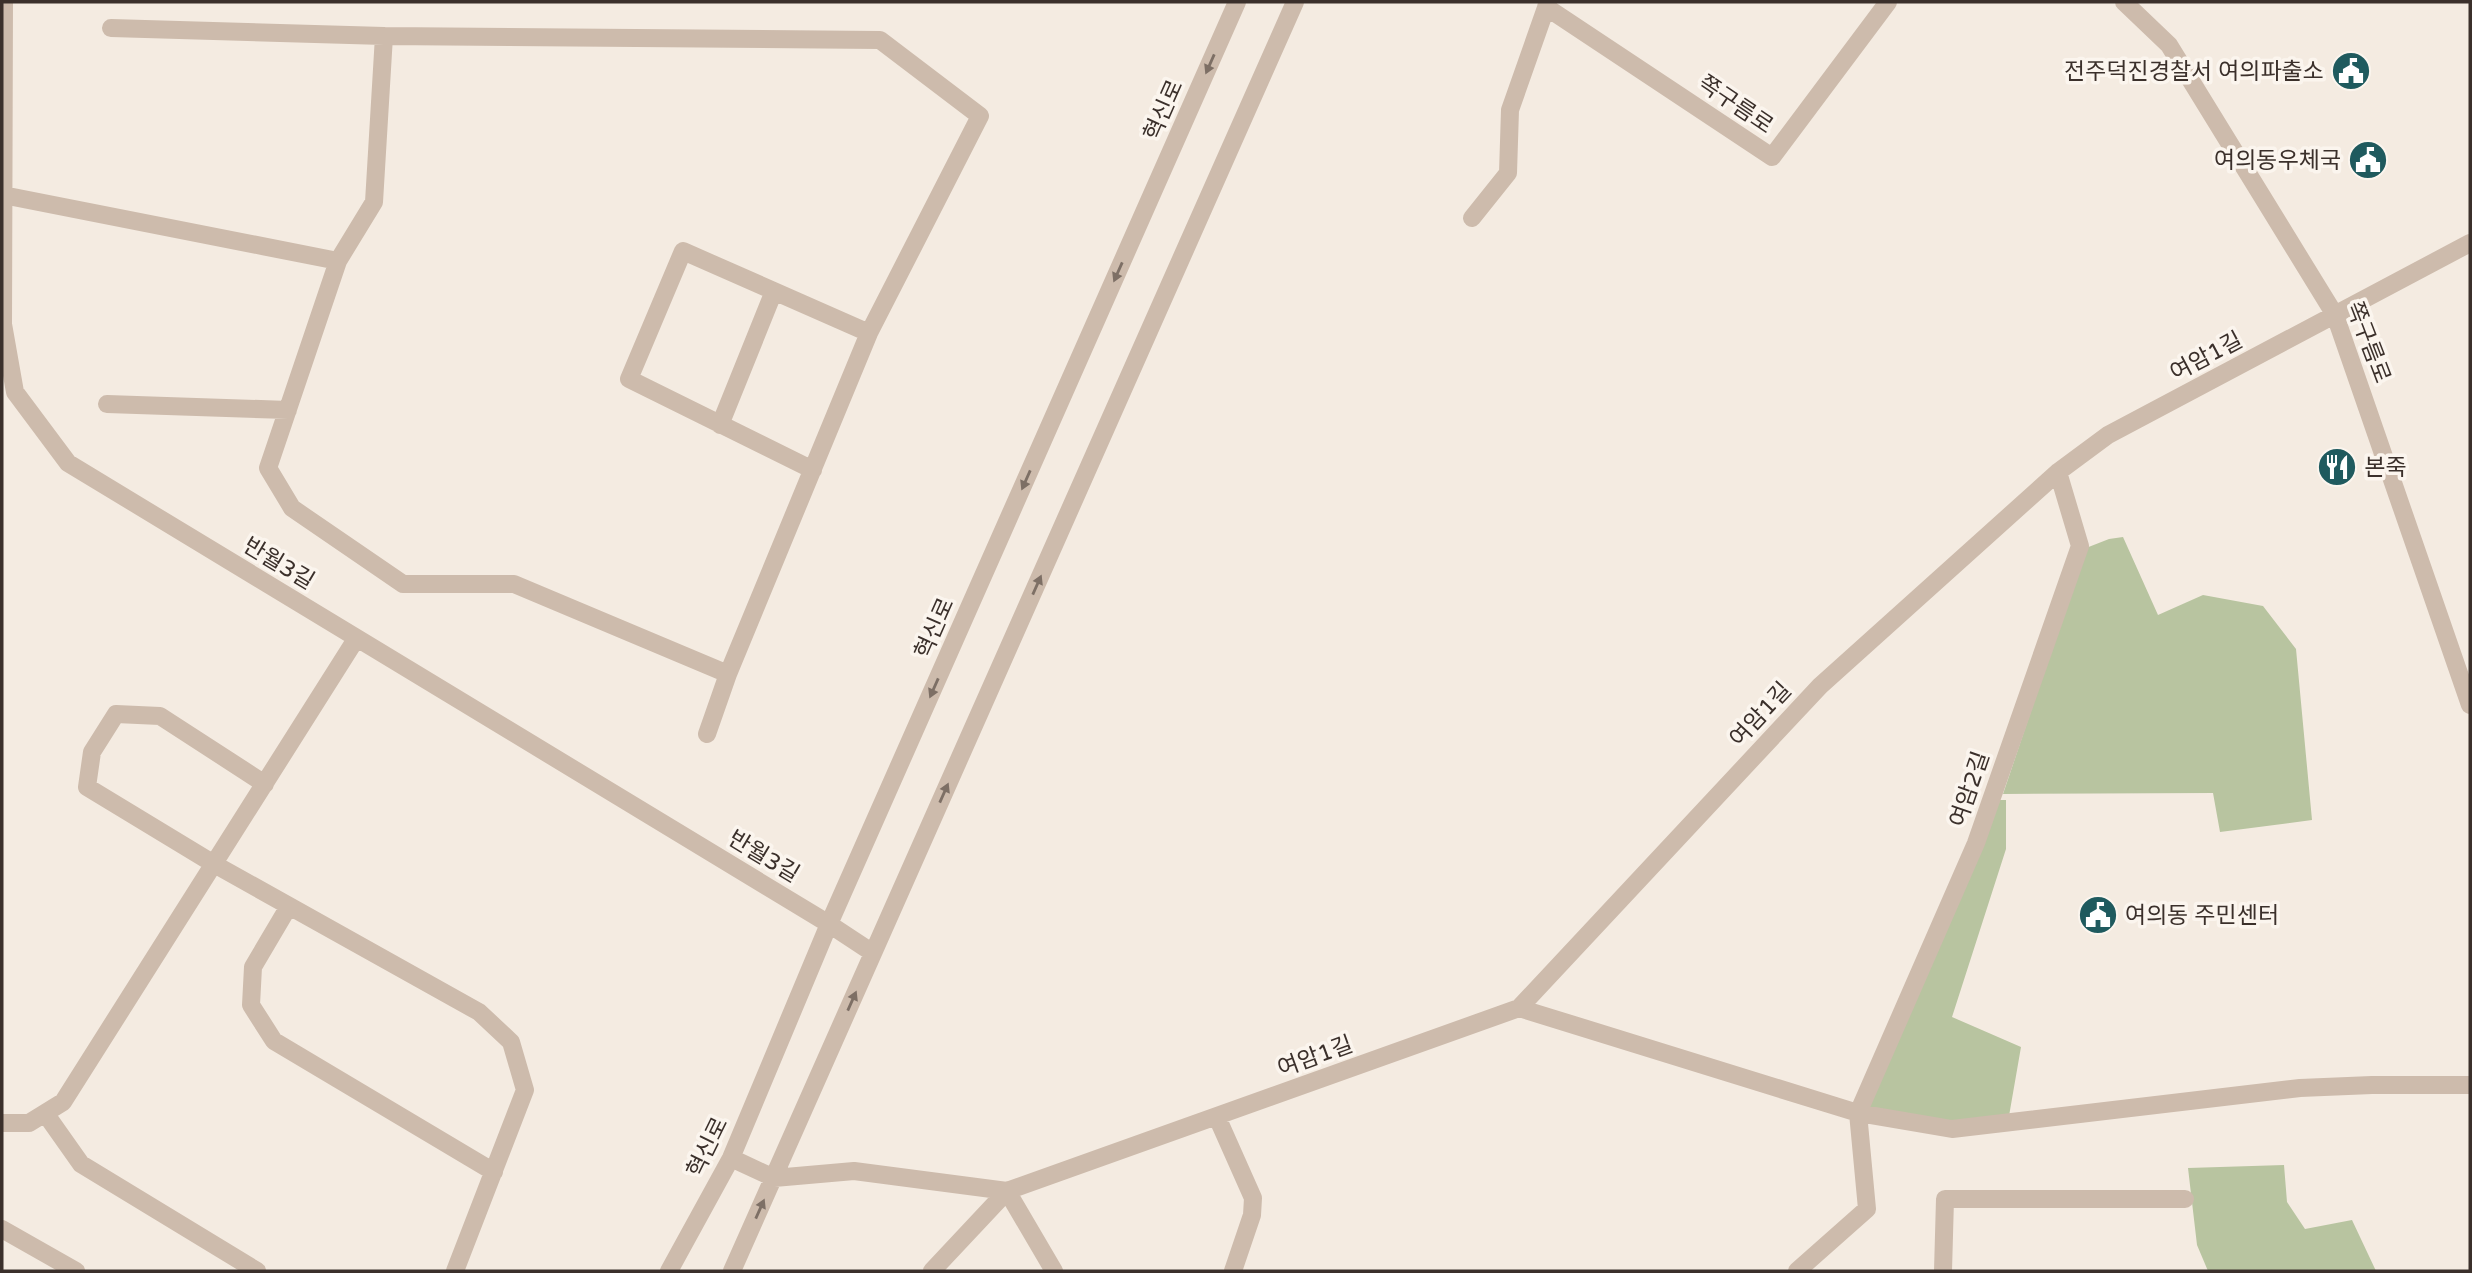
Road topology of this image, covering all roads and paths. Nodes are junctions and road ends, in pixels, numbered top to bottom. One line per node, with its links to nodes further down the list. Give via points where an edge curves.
1 (4, 2): 9 (street, 반월3길)
2 (1237, 2): 28 (street, 혁신로, one-way to 28)
3 (1295, 2): 29 (street, one-way to 3)
4 (1888, 2): 6 (street, 쪽구름로, via 1772,157)
5 (2124, 2): 14 (street, 쪽구름로, via 2169,45)
6 (1547, 5): 10 (street, via 1510,110 1508,173)
7 (111, 28): 8 (street)
8 (384, 36): 12 (street, via 374,202); 15 (street, via 880,40 980,116)
9 (3, 195): 12 (street); 21 (street, 반월3길, via 3,324 15,392 68,463)
10 (1472, 218)
11 (2470, 243): 14 (street, 여암1길)
12 (338, 261): 17 (street)
13 (774, 291): 15 (street); 18 (street); 18 (street, via 683,251 629,379)
14 (2335, 315): 20 (street, 여암1길, via 2108,435); 23 (street, 쪽구름로)
15 (869, 332): 19 (street)
16 (107, 404): 17 (street)
17 (288, 410): 22 (street, via 268,468 292,508 404,584 514,584)
18 (720, 425): 19 (street)
19 (813, 470): 22 (street)
20 (2058, 472): 30 (street, 여암1길, via 1820,686); 33 (street, 여암2길, via 2080,545 1976,843)
21 (356, 639): 25 (street); 28 (street, 반월3길)
22 (728, 674): 24 (street)
23 (2470, 705)
24 (707, 734)
25 (265, 784): 26 (street); 26 (street, via 160,716 116,713 92,752 87,788)
26 (214, 864): 27 (street); 32 (street, via 63,1102)
27 (289, 906): 37 (street, via 479,1012 511,1042 525,1090); 37 (street, via 253,967 251,1005 274,1041)
28 (830, 925): 29 (street, 반월3길); 36 (street, 혁신로)
29 (873, 953): 38 (street, one-way to 29)
30 (1518, 1009): 33 (street); 34 (street, 여암1길)
31 (2470, 1085): 33 (street, via 2300,1088 1952,1129)
32 (45, 1113): 35 (street, via 29,1123); 43 (street, via 81,1164)
33 (1858, 1113): 50 (street, 여암2길, via 1867,1209)
34 (1217, 1117): 39 (street, 여암1길); 49 (street, via 1253,1198 1252,1215)
35 (2, 1123)
36 (731, 1158): 38 (street); 45 (street, 혁신로)
37 (494, 1172): 44 (street)
38 (774, 1178): 39 (street, 여암1길, via 853,1171); 46 (street, one-way to 38)
39 (1007, 1191): 47 (street, 여암1길); 48 (street)
40 (2185, 1199): 51 (street, via 1945,1199)
41 (2, 1229): 42 (street)
42 (76, 1271)
43 (257, 1271)
44 (455, 1271)
45 (669, 1271)
46 (732, 1271)
47 (932, 1271)
48 (1054, 1271)
49 (1233, 1271)
50 (1797, 1271)
51 (1942, 1271)

